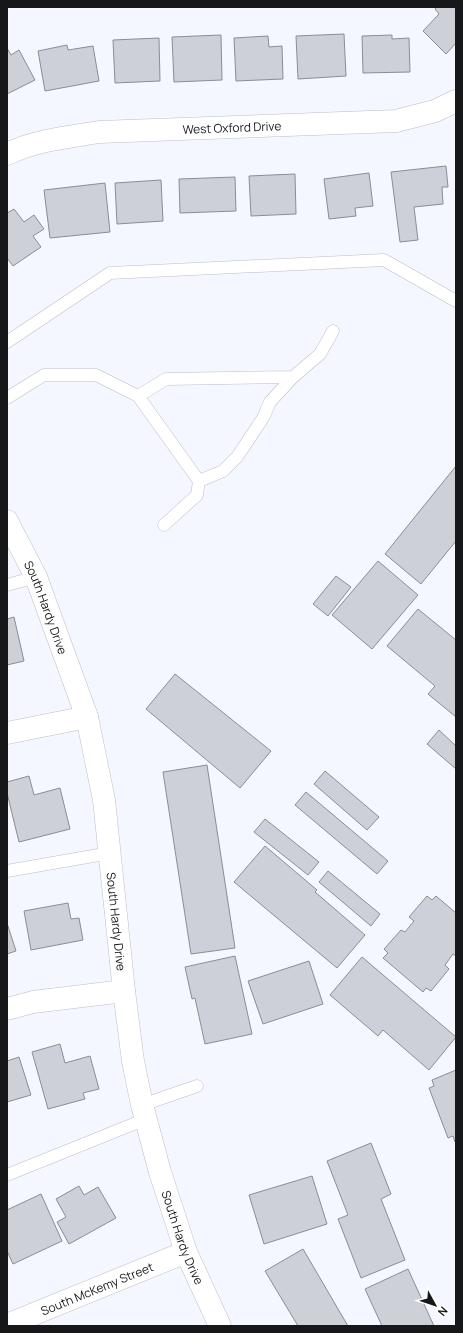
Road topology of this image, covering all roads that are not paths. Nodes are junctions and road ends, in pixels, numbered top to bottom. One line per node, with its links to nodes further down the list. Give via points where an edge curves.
1 (456, 101): 2 (street, West Oxford Drive, via 435,111 396,121 99,132 57,138)
2 (7, 154)
3 (456, 301): 5 (lane, via 384,260 110,273)
4 (333, 331): 6 (lane, via 320,354)
5 (7, 342)
6 (293, 377): 7 (lane, via 166,379); 9 (lane, via 270,402 263,418 237,457 223,471)
7 (138, 396): 8 (lane, via 96,375 44,375); 9 (lane)
8 (7, 398)
9 (199, 481): 11 (lane, via 197,495)
10 (7, 521): 12 (street, South Hardy Drive)
11 (164, 525)
12 (36, 577): 13 (lane); 14 (street, South Hardy Drive)
13 (7, 585)
14 (87, 717): 15 (street); 16 (street, South Hardy Drive, via 104,800)
15 (7, 733)
16 (110, 853): 17 (lane); 18 (street, South Hardy Drive)
17 (7, 871)
18 (124, 991): 19 (street, via 33,1002); 21 (street, South Hardy Drive, via 133,1060)
19 (7, 1009)
20 (197, 1086): 21 (lane)
21 (144, 1112): 22 (lane); 23 (street, South Hardy Drive)
22 (7, 1174)
23 (186, 1252): 24 (street, South McKemy Street); 25 (street, South Hardy Drive)
24 (7, 1325)
25 (220, 1326)

